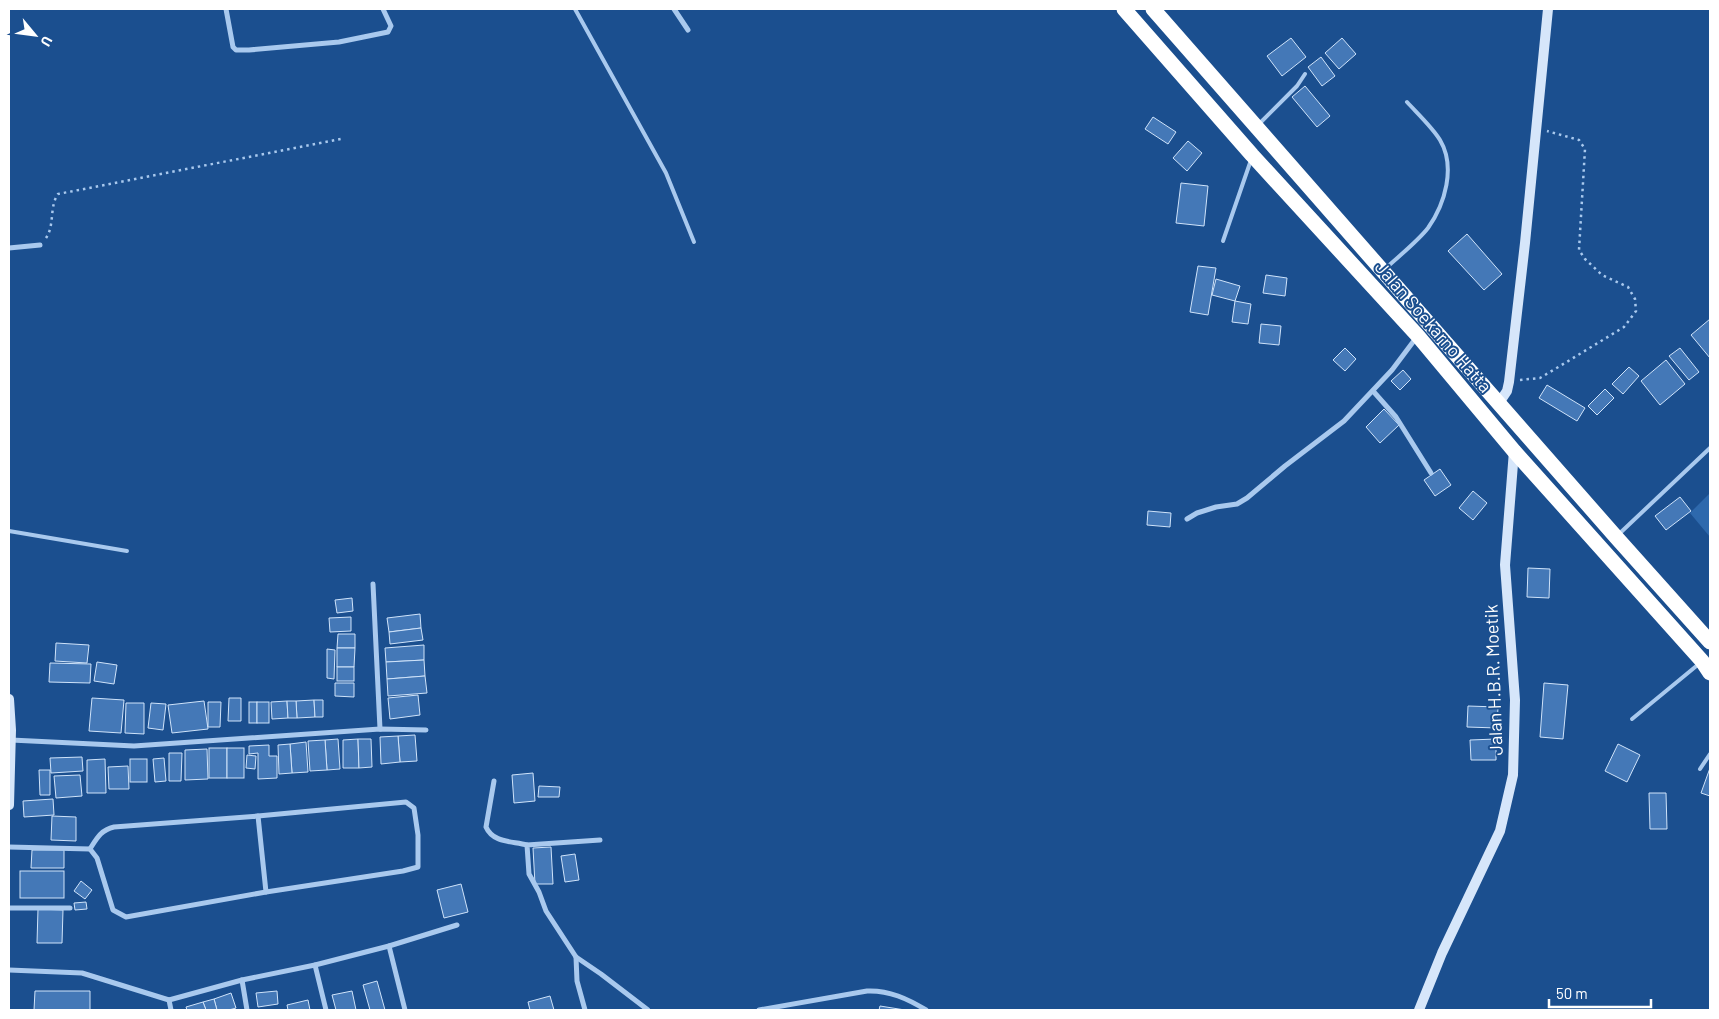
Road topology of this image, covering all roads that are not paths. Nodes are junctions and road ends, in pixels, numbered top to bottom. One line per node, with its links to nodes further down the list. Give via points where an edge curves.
1 (226, 9): 2 (street, via 233,47 250,50 339,42 388,32 391,26)
2 (383, 9)
3 (575, 9): 14 (lane, via 666,173)
4 (674, 9): 8 (street)
5 (1124, 9): 12 (highway, Jalan Soekarno Hatta)
6 (1154, 9): 11 (highway, Jalan Soekarno Hatta)
7 (1548, 9): 20 (street, via 1510,382)
8 (688, 30)
9 (1305, 74): 11 (lane)
10 (1407, 102): 17 (lane, via 1440,140 1448,164 1448,177 1439,208 1428,228)
11 (1256, 126): 17 (highway, Jalan Soekarno Hatta)
12 (1252, 155): 13 (lane); 18 (highway, Jalan Soekarno Hatta)
13 (1223, 241)
14 (694, 242)
15 (40, 245): 16 (street)
16 (9, 248)
17 (1383, 272): 20 (highway, Jalan Soekarno Hatta)
18 (1418, 336): 19 (street); 22 (highway, Jalan Soekarno Hatta)
19 (1373, 391): 23 (street, via 1396,417); 24 (street, via 1344,421 1241,503 1208,509)
20 (1499, 403): 26 (highway, Jalan Soekarno Hatta)
21 (1710, 448): 26 (lane)
22 (1514, 450): 30 (highway, Jalan Soekarno Hatta); 64 (street, Jalan H.B.R. Moetik, via 1505,565 1515,700 1513,775 1500,831 1442,953)
23 (1431, 472)
24 (1187, 519)
25 (9, 531): 27 (lane)
26 (1616, 537): 29 (highway, Jalan Soekarno Hatta)
27 (128, 551)
28 (373, 584): 34 (street)
29 (1710, 642)
30 (1706, 667): 33 (lane)
31 (9, 699): 32 (street)
32 (10, 714): 36 (street)
33 (1632, 719)
34 (380, 728): 35 (street); 36 (street, via 134,746)
35 (426, 730)
36 (11, 740): 40 (street)
37 (1710, 754): 38 (lane)
38 (1700, 769)
39 (494, 780): 43 (street, via 486,827 488,832 497,839)
40 (9, 805)
41 (258, 816): 45 (street, via 114,827 106,829); 46 (street); 46 (street, via 406,802 414,808 418,835 418,867)
42 (600, 840): 43 (street)
43 (527, 845): 51 (street, via 529,874 546,911)
44 (9, 847): 45 (street)
45 (90, 849): 46 (street, via 97,858 112,910 126,917)
46 (266, 892)
47 (9, 908): 48 (street)
48 (70, 908)
49 (457, 925): 50 (street)
50 (389, 946): 52 (street); 59 (street)
51 (576, 958): 60 (street, via 577,980); 61 (street)
52 (315, 965): 54 (street); 58 (street)
53 (9, 970): 55 (street, via 82,973)
54 (242, 980): 55 (street); 57 (street)
55 (169, 1000): 56 (street)
56 (171, 1010)
57 (247, 1010)
58 (326, 1010)
59 (405, 1010)
60 (585, 1010)
61 (648, 1010)
62 (759, 1010): 63 (street, via 877,991 908,999)
63 (926, 1010)
64 (1419, 1010)

